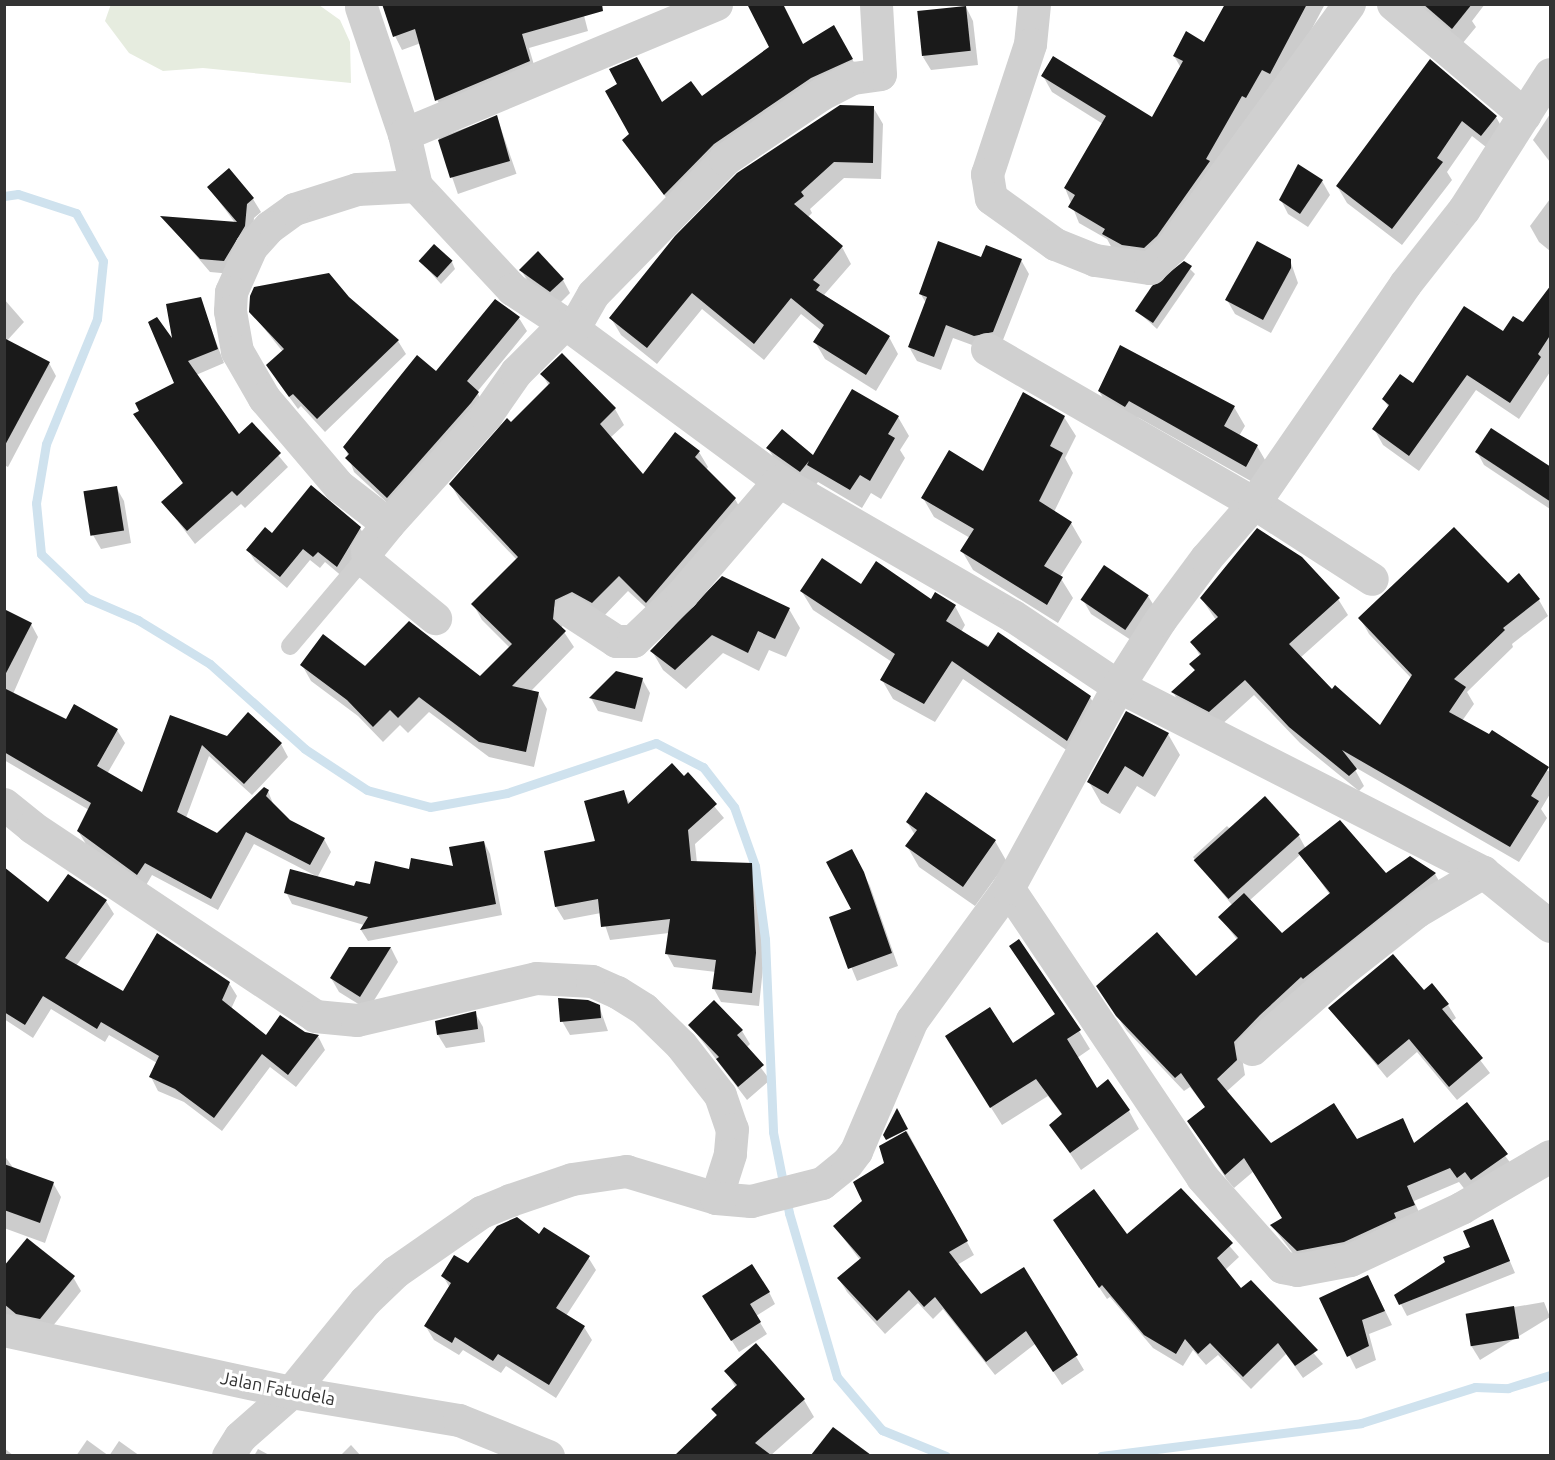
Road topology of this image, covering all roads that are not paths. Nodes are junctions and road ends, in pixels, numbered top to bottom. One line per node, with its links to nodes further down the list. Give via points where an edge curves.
1 (716, 4): 9 (street)
2 (876, 4): 11 (street, via 880,74 853,78 821,94 725,159 593,294)
3 (1034, 4): 4 (street, via 1027,53 987,174 991,198 1054,244 1095,260 1150,268 1171,248)
4 (1348, 4)
5 (1393, 4): 8 (street)
6 (360, 5): 9 (street)
7 (1551, 74): 8 (street)
8 (1525, 115): 14 (street, via 1464,209 1405,284)
9 (404, 134): 10 (street)
10 (416, 186): 11 (street, via 512,289); 15 (street, via 357,189 294,209 269,227 251,247 231,292 237,351 264,398 339,486)
11 (569, 326): 13 (street); 15 (street, via 516,372 486,415)
12 (987, 349): 14 (street)
13 (779, 481): 18 (street, via 682,594 633,641 616,641); 21 (street, via 1013,616)
14 (1254, 503): 17 (street); 21 (street, via 1206,558)
15 (388, 524): 16 (street, via 372,541)
16 (366, 556): 19 (street, via 373,570); 20 (lane)
17 (1372, 579)
18 (570, 611)
19 (435, 618)
20 (290, 646)
21 (1118, 686): 23 (street); 24 (street)
22 (4, 804): 28 (street, via 32,827 315,1016 357,1020 536,978 592,981 617,992 644,1009 681,1045 727,1110 732,1129 730,1154)
23 (1483, 872): 25 (street); 26 (street, via 1417,911)
24 (1008, 888): 27 (street, via 1202,1177 1282,1267 1296,1270 1350,1260 1461,1208); 28 (street, via 912,1020 856,1151 822,1183 751,1202)
25 (1551, 926)
26 (1252, 1049)
27 (1551, 1156)
28 (716, 1198): 30 (street, via 626,1171 572,1179 481,1212 395,1272 365,1301)
29 (4, 1330): 30 (street, Jalan Fatudela)
30 (291, 1392): 31 (street, via 240,1437); 32 (street, Jalan Fatudela, via 459,1420)
31 (228, 1455)
32 (548, 1455)

